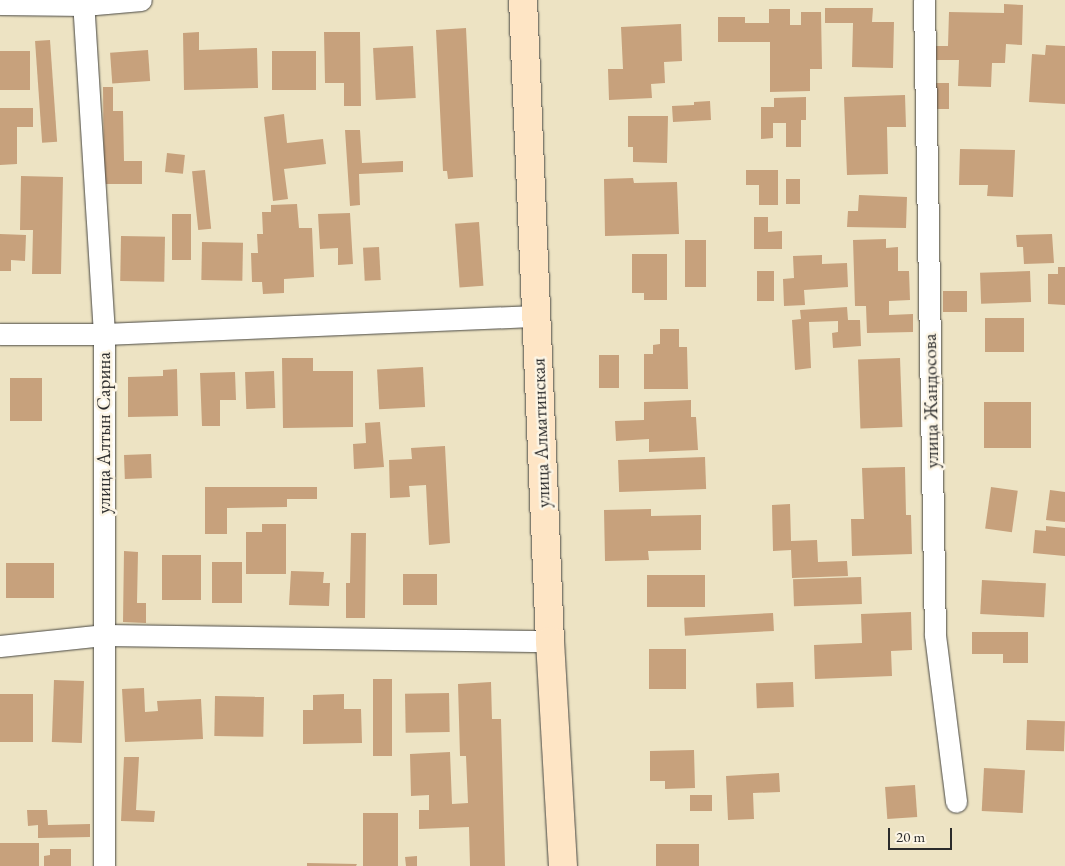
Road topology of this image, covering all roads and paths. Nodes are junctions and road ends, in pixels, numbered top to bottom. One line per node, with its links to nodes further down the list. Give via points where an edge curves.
1 (141, 0): 4 (street)
2 (523, 0): 6 (street, улица Алматинская)
3 (924, 0): 12 (street, улица Жандосова, via 935,635)
4 (84, 2): 5 (street); 8 (street, улица Алтын Сарина)
5 (0, 4)
6 (536, 316): 8 (street); 10 (street, улица Алматинская)
7 (0, 334): 8 (street)
8 (104, 334): 9 (street, улица Алтын Сарина)
9 (105, 635): 10 (street); 11 (street); 13 (street, улица Алтын Сарина)
10 (550, 641): 14 (street, улица Алматинская)
11 (0, 646)
12 (956, 802)
13 (104, 866)
14 (564, 866)

